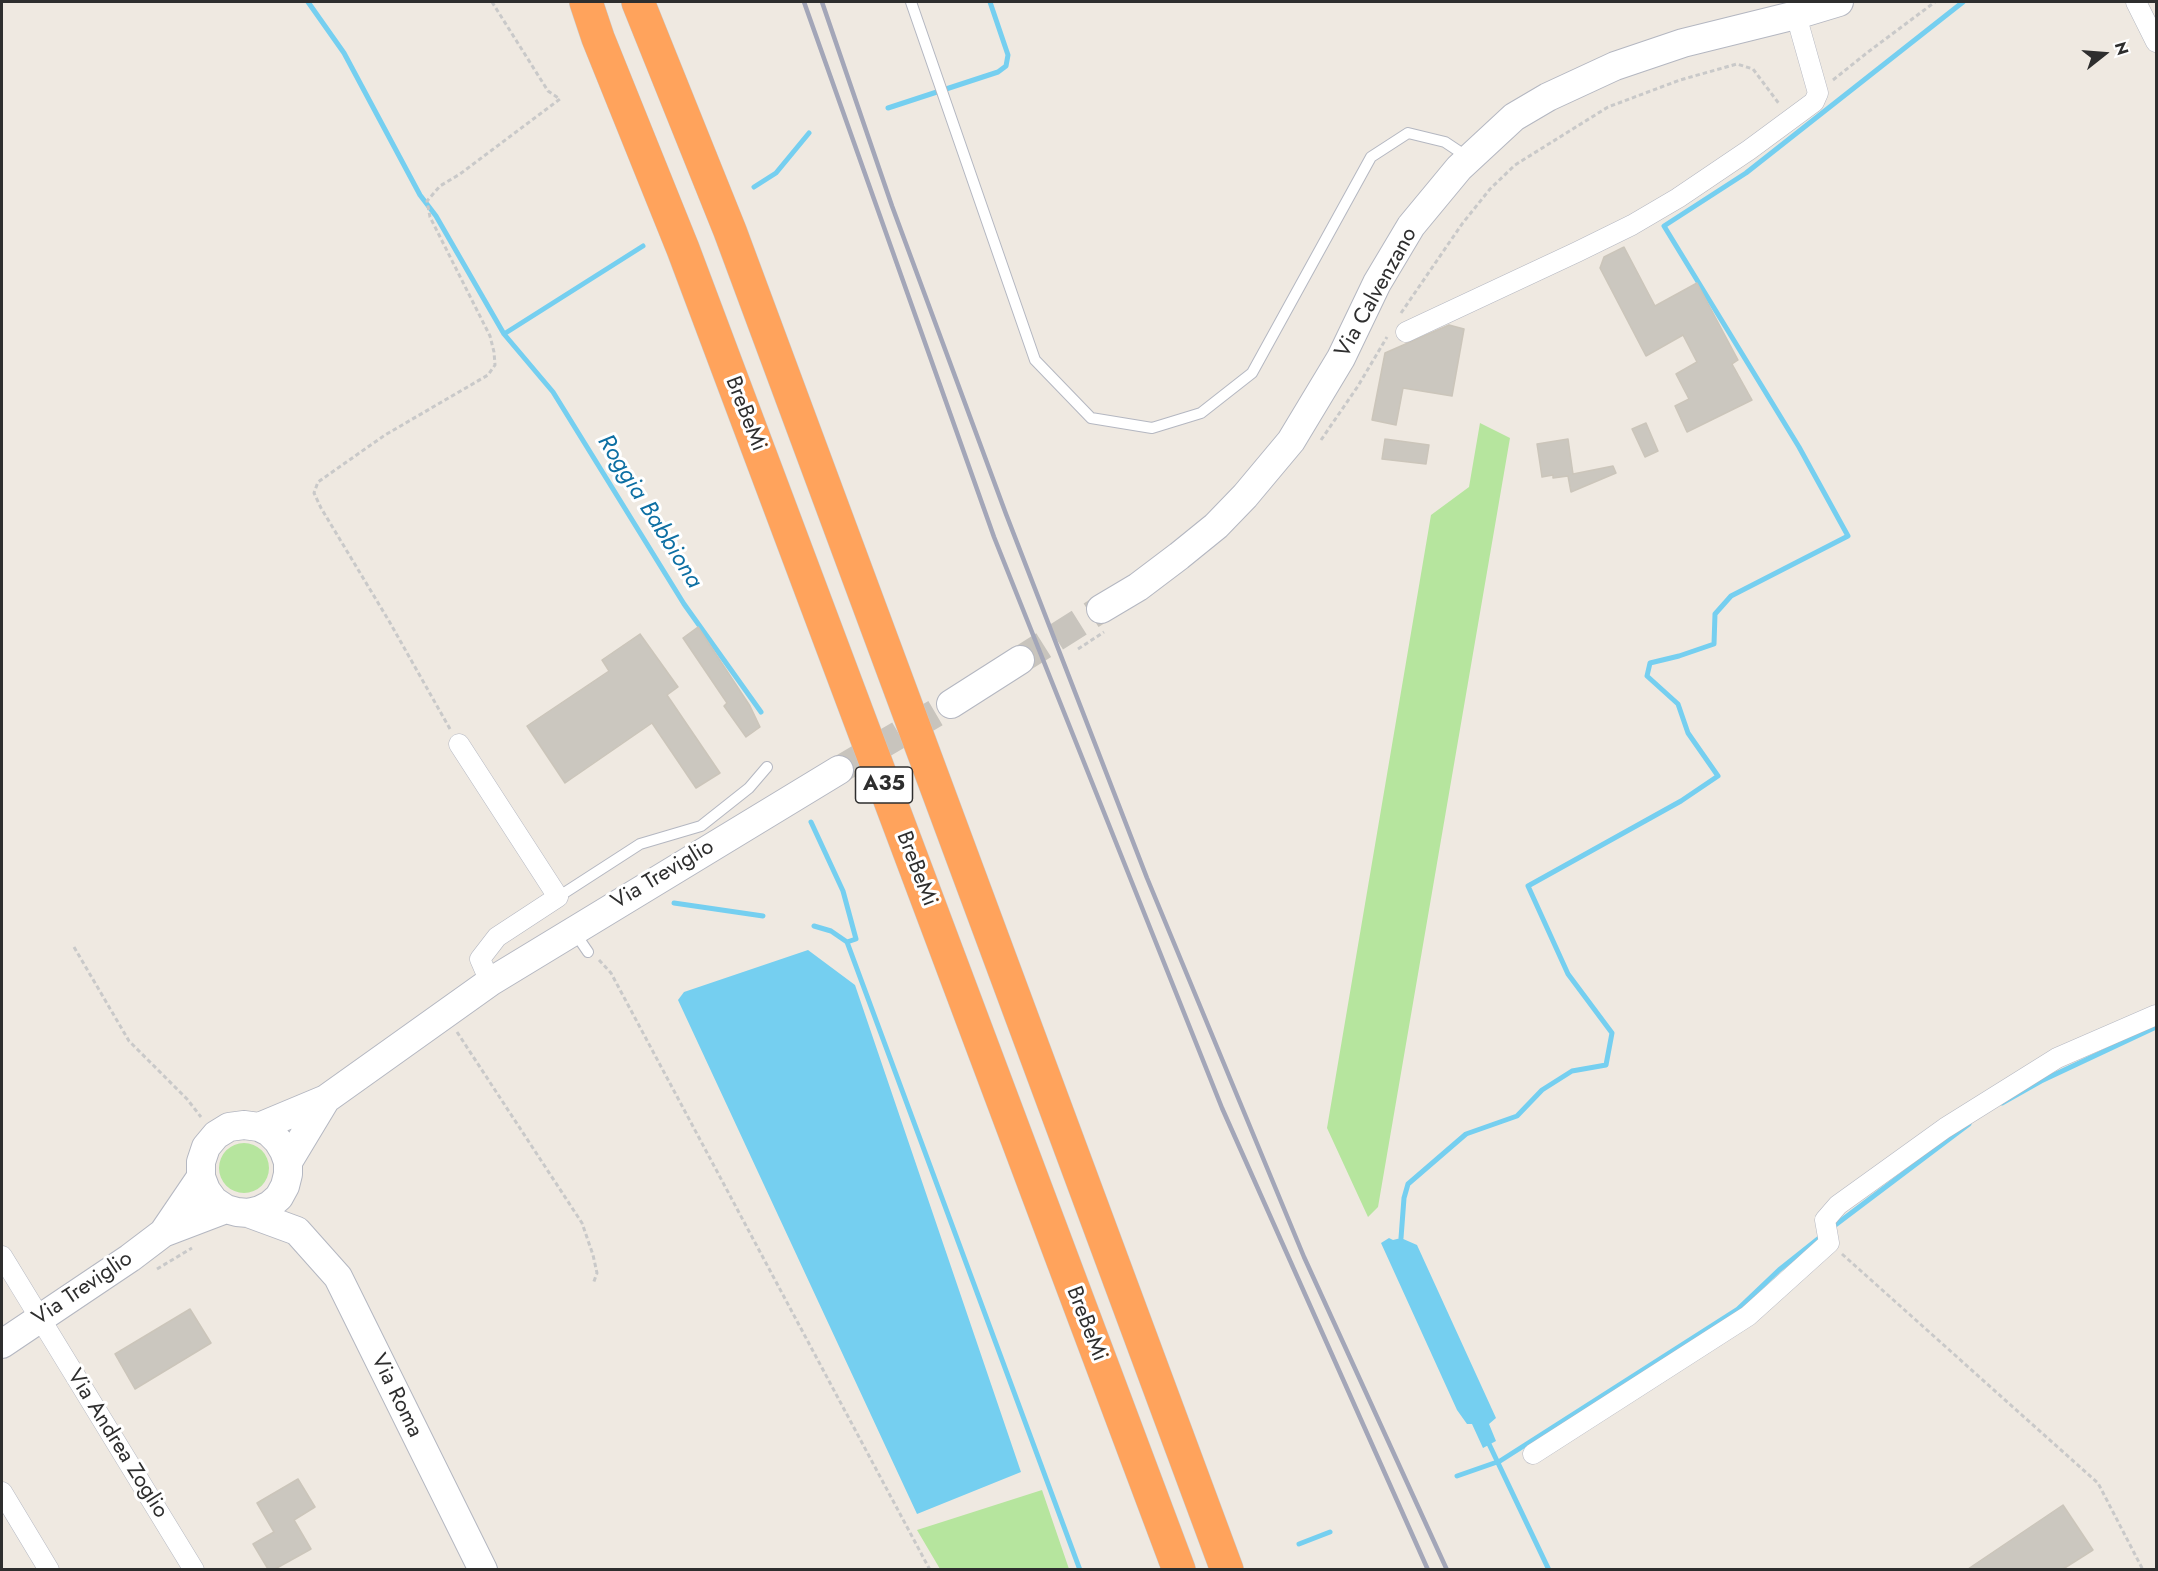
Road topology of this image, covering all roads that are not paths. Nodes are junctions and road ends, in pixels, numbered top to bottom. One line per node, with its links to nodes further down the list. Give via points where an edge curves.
1 (586, 2): 34 (highway, BreBeMi / A35, via 688,260)
2 (638, 2): 35 (highway, BreBeMi / A35, via 730,231)
3 (911, 2): 8 (lane, via 1035,360 1091,418 1152,428 1201,413 1252,373 1371,157 1408,133 1445,142)
4 (1839, 2): 6 (main road, Via Calvenzano)
5 (2136, 2): 7 (street)
6 (1796, 15): 8 (main road, Via Calvenzano, via 1668,48 1578,81 1515,117); 9 (street, via 1818,93 1814,102 1659,208 1577,252)
7 (2157, 42)
8 (1470, 158): 10 (main road, Via Calvenzano, via 1411,226 1377,283 1341,358 1291,441 1216,526 1138,587)
9 (1406, 332)
10 (1101, 609)
11 (1020, 660): 12 (main road)
12 (951, 704)
13 (459, 744): 16 (street)
14 (767, 767): 16 (lane, via 749,788 701,826 640,844)
15 (839, 770): 17 (main road, Via Treviglio, via 581,941)
16 (558, 897): 17 (street, via 497,937 480,959)
17 (490, 982): 19 (main road, Via Treviglio)
18 (2157, 1015): 29 (street, via 2057,1058 1908,1154 1838,1205 1825,1220 1829,1243 1748,1316)
19 (326, 1099): 20 (main road, Via Treviglio); 21 (main road, Via Treviglio)
20 (259, 1127): 21 (main road, via 278,1140 285,1151); 22 (main road, Via Treviglio, via 236,1126 216,1135 206,1147)
21 (286, 1174): 23 (main road, Via Treviglio, via 279,1197 270,1205 260,1210); 24 (main road, Via Roma)
22 (201, 1177): 23 (main road, via 214,1201); 25 (main road, Via Treviglio)
23 (237, 1211): 24 (main road, Via Roma); 25 (main road, Via Treviglio)
24 (297, 1232): 33 (main road, Via Roma, via 338,1277)
25 (163, 1233): 27 (main road, Via Treviglio)
26 (2, 1256): 27 (street, Via Andrea Zoglio)
27 (39, 1320): 28 (main road, Via Treviglio); 32 (street, Via Andrea Zoglio)
28 (2, 1344)
29 (1533, 1454)
30 (2, 1492): 31 (street)
31 (50, 1569)
32 (194, 1569)
33 (483, 1569)
34 (1179, 1569)
35 (1227, 1569)

